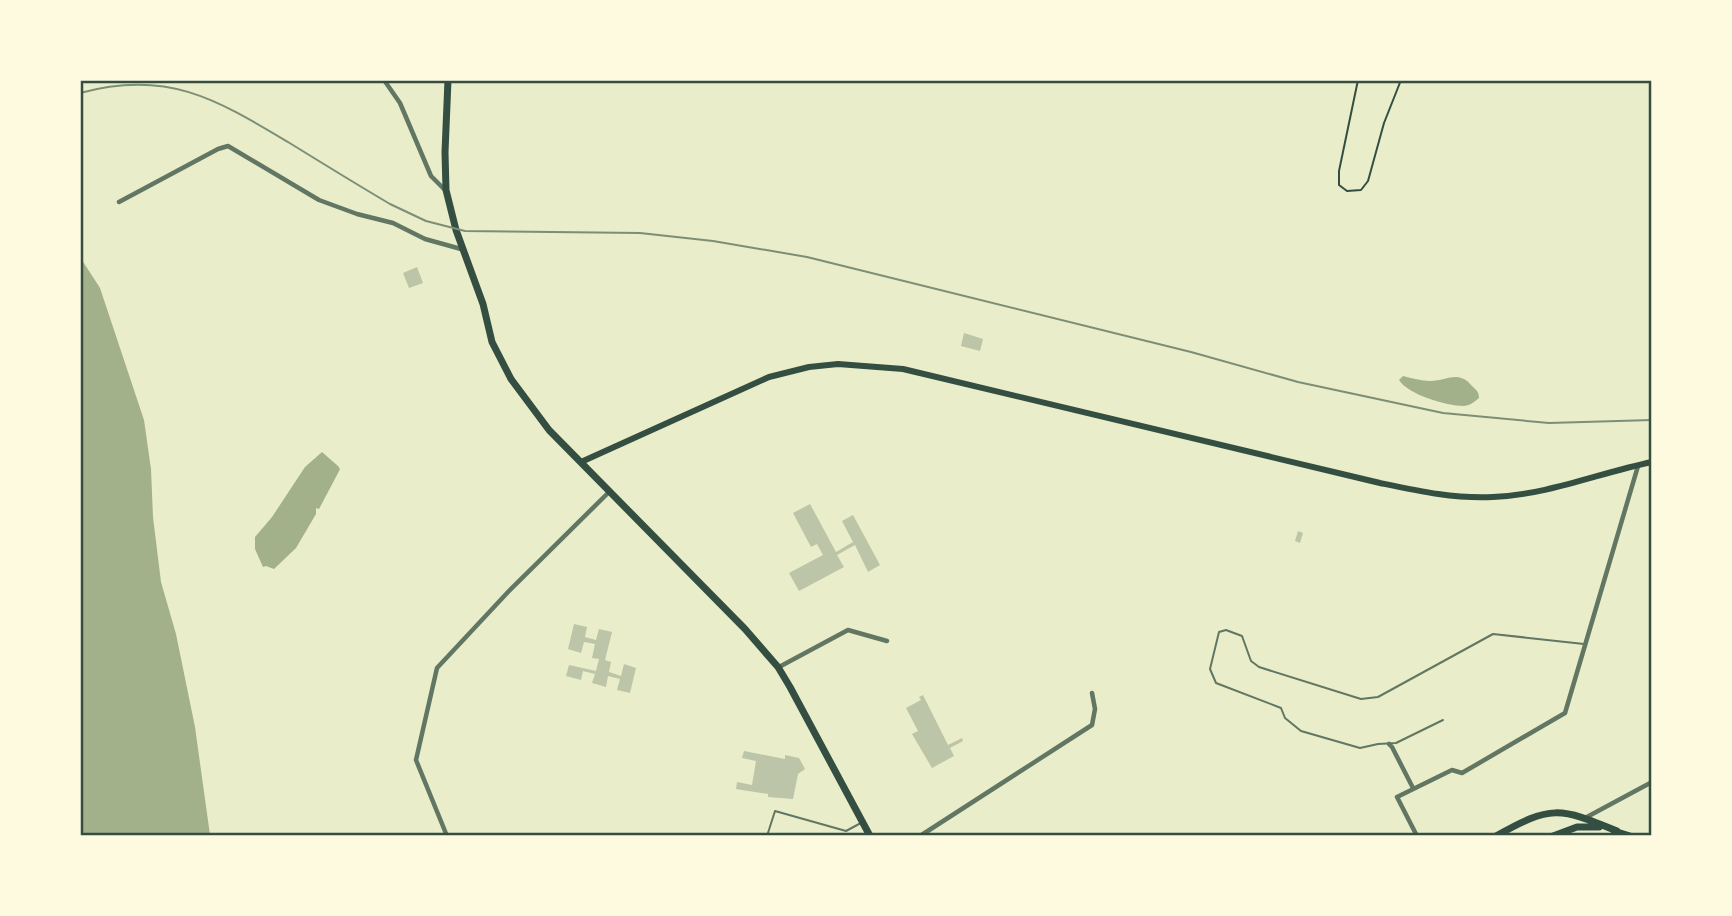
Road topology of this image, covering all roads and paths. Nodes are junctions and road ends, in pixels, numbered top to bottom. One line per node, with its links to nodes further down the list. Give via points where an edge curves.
1 (384, 80): 5 (street, via 400,103 432,176)
2 (448, 80): 5 (main road)
3 (1358, 80): 4 (path, via 1339,171 1339,185 1347,191 1361,190 1368,181)
4 (1401, 80)
5 (446, 190): 7 (main road)
6 (119, 202): 7 (street, via 228,146 319,200)
7 (462, 249): 8 (main road, via 492,342 512,379 541,420)
8 (580, 462): 10 (main road, via 769,377 846,364 903,369 1441,495 1494,497 1531,492); 11 (main road)
9 (1651, 462): 10 (main road)
10 (1638, 465): 13 (street)
11 (610, 491): 14 (main road); 23 (street, via 437,668 416,760)
12 (887, 641): 14 (street, via 848,630)
13 (1585, 644): 17 (lane, via 1493,634 1378,697 1361,699 1259,667 1251,661 1242,636 1219,632 1210,669 1216,683 1281,708 1285,718 1301,731 1355,748); 19 (street, via 1565,713 1462,773 1452,770)
14 (778, 667): 21 (main road)
15 (1092, 693): 26 (street, via 1092,725)
16 (1443, 720): 17 (lane)
17 (1389, 744): 19 (street)
18 (1651, 782): 20 (street)
19 (1413, 788): 27 (street, via 1397,797)
20 (1584, 818): 22 (main road); 28 (main road, via 1539,814)
21 (863, 822): 24 (lane, via 846,831 775,811); 25 (main road)
22 (1617, 831): 29 (main road, via 1583,826); 30 (main road)
23 (447, 835)
24 (767, 835)
25 (870, 835)
26 (920, 835)
27 (1417, 835)
28 (1496, 835)
29 (1553, 835)
30 (1630, 835)

